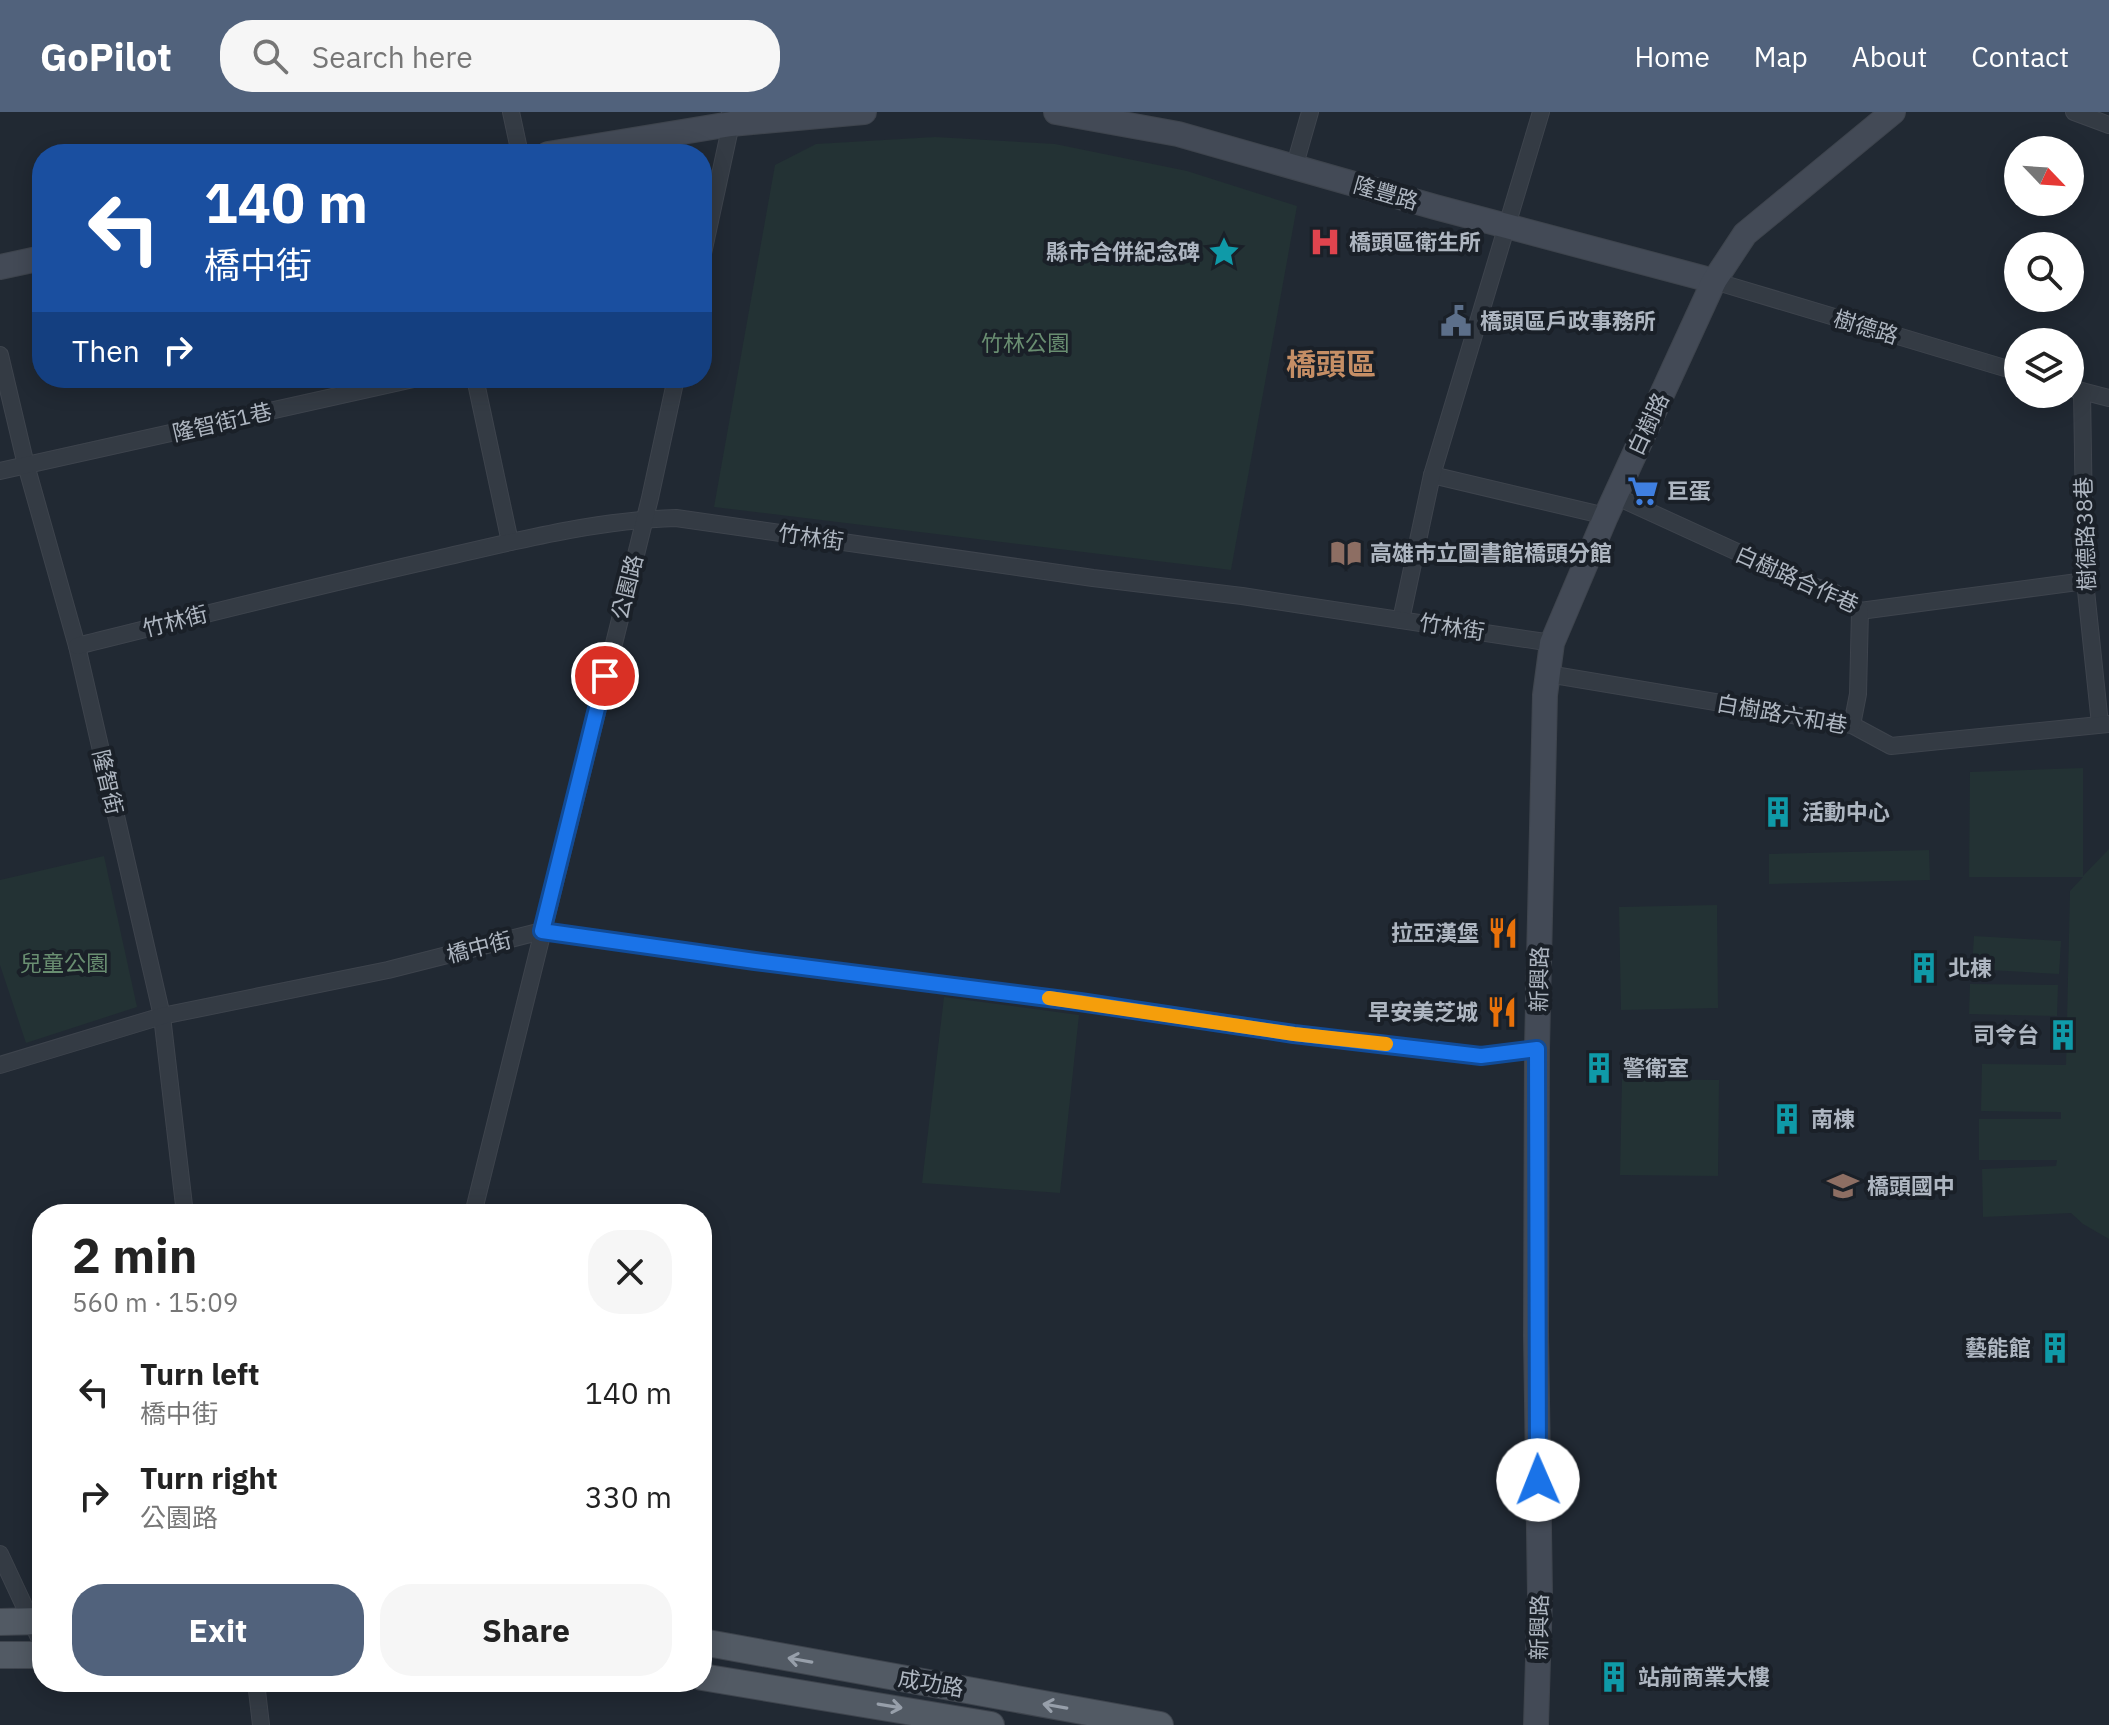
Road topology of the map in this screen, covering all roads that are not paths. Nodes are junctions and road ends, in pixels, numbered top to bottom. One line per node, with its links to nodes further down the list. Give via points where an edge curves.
1 (511, 112): 10 (street)
2 (864, 112): 8 (street)
3 (1056, 112): 12 (street, 隆豐路, via 1178,134)
4 (1310, 112): 12 (street)
5 (1541, 112): 14 (street)
6 (1893, 112): 17 (street, 白樹路, via 1745,234)
7 (2074, 112): 9 (street)
8 (730, 118): 11 (street); 13 (street)
9 (2109, 125)
10 (518, 144)
11 (599, 144)
12 (1294, 168): 14 (street, 隆豐路)
13 (712, 208)
14 (1505, 226): 17 (street, 隆豐路); 28 (street)
15 (32, 260): 16 (street)
16 (0, 267)
17 (1714, 281): 19 (street, 樹德路); 29 (street, 白樹路)
18 (0, 355): 26 (street, 隆智街)
19 (2004, 368)
20 (373, 388): 26 (street, 隆智街1巷)
21 (477, 388): 31 (street)
22 (674, 388): 30 (street, 公園路)
23 (2084, 392): 24 (street)
24 (2109, 398)
25 (2077, 408): 32 (street, 樹德路38巷)
26 (26, 465): 27 (street, 隆智街1巷); 36 (street, 隆智街)
27 (0, 471)
28 (1432, 475): 29 (street, 白樹路合作巷); 34 (street)
29 (1610, 506): 33 (street, 白樹路合作巷, via 1835,593); 35 (street, 白樹路)
30 (644, 519): 31 (street, 竹林街); 34 (street, 竹林街, via 676,518); 41 (street, 公園路)
31 (510, 542): 36 (street, 竹林街)
32 (2085, 581): 33 (street, 白樹路合作巷); 38 (street, 樹德路38巷)
33 (1860, 611): 39 (street)
34 (1401, 620): 35 (street, 竹林街)
35 (1552, 643): 37 (street, 白樹路)
36 (77, 646): 42 (street, 隆智街)
37 (1548, 674): 39 (street, 白樹路六和巷); 40 (street, 白樹路)
38 (2104, 724): 39 (street, 白樹路六和巷, via 1891,746)
39 (1852, 725)
40 (1542, 809): 43 (street, 新興路)
41 (542, 931): 42 (street, 橋中街, via 388,970); 43 (street, 橋中街, via 1294,1034 1481,1056); 46 (street, 公園路)
42 (162, 1016): 44 (street, 橋中街); 45 (street, 隆智街)
43 (1537, 1049): 59 (street, 新興路)
44 (0, 1065)
45 (184, 1204)
46 (475, 1204)
47 (0, 1554): 48 (street)
48 (32, 1616)
49 (0, 1622): 50 (main road)
50 (32, 1628)
51 (712, 1644): 58 (main road, 成功路, one-way to 51)
52 (0, 1655): 53 (main road)
53 (32, 1655)
54 (712, 1679): 57 (main road, 成功路, one-way to 57)
55 (257, 1692): 56 (street)
56 (261, 1725)
57 (991, 1725)
58 (1160, 1725)
59 (1536, 1725)

